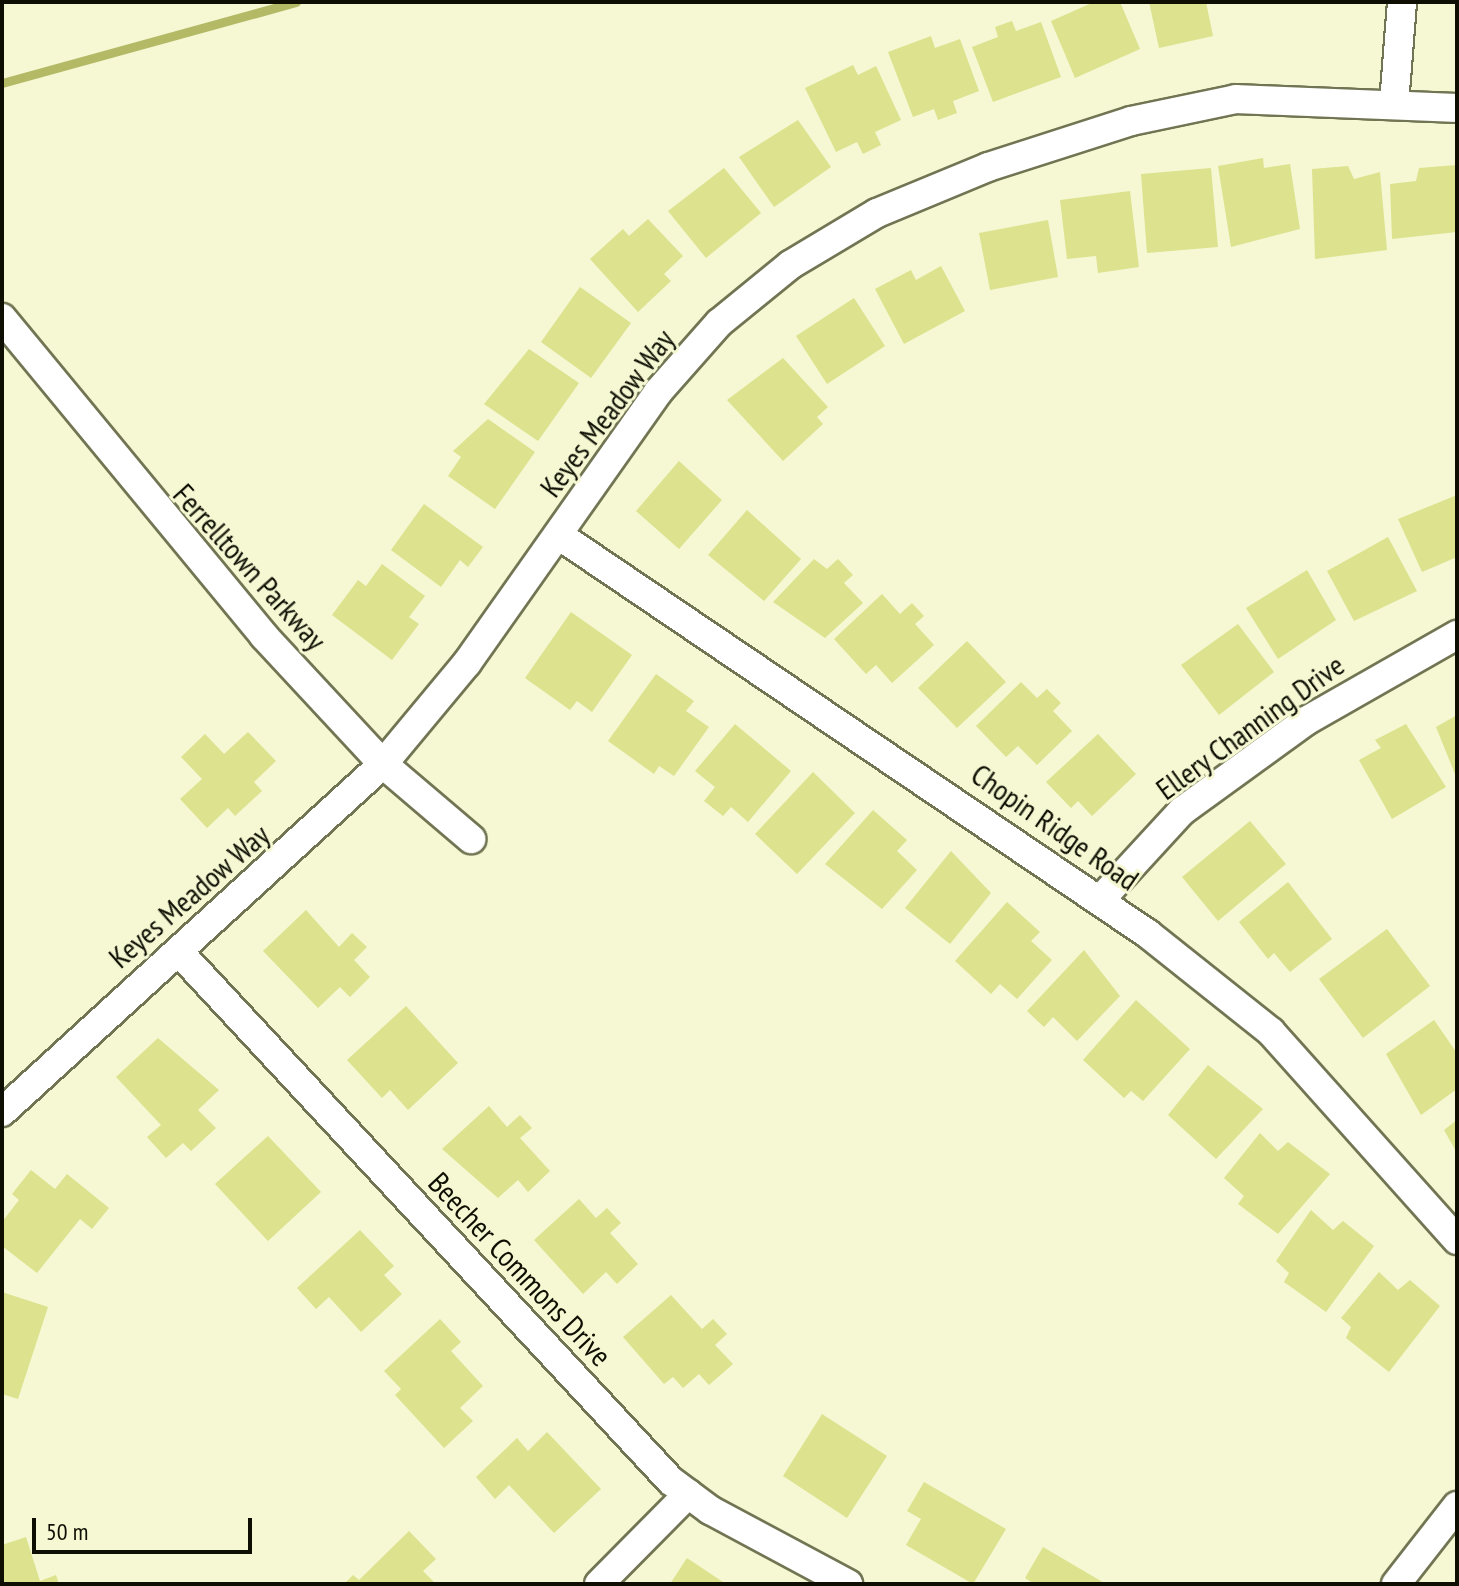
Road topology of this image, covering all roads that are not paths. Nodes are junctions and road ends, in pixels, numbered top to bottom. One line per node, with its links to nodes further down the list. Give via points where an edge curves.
1 (1402, 2): 2 (street)
2 (1394, 104): 3 (street, Keyes Meadow Way); 5 (street, Keyes Meadow Way, via 1236,99 1131,121 877,213 790,265 719,323 658,392)
3 (1457, 108)
4 (2, 318): 7 (street, Ferrelltown Parkway, via 179,541)
5 (560, 536): 7 (street, Keyes Meadow Way); 9 (street, Chopin Ridge Road)
6 (1457, 635): 9 (street, Ellery Channing Drive, via 1306,721 1182,811)
7 (383, 764): 8 (street, Ferrelltown Parkway); 10 (street, Keyes Meadow Way)
8 (471, 839)
9 (1101, 899): 12 (street, Chopin Ridge Road, via 1271,1032)
10 (179, 952): 11 (street, Keyes Meadow Way, via 59,1053); 13 (street, Beecher Commons Drive)
11 (2, 1112)
12 (1457, 1240)
13 (688, 1494): 15 (street); 16 (street, Beecher Commons Drive)
14 (1457, 1506): 17 (street)
15 (599, 1584)
16 (848, 1584)
17 (1396, 1584)

